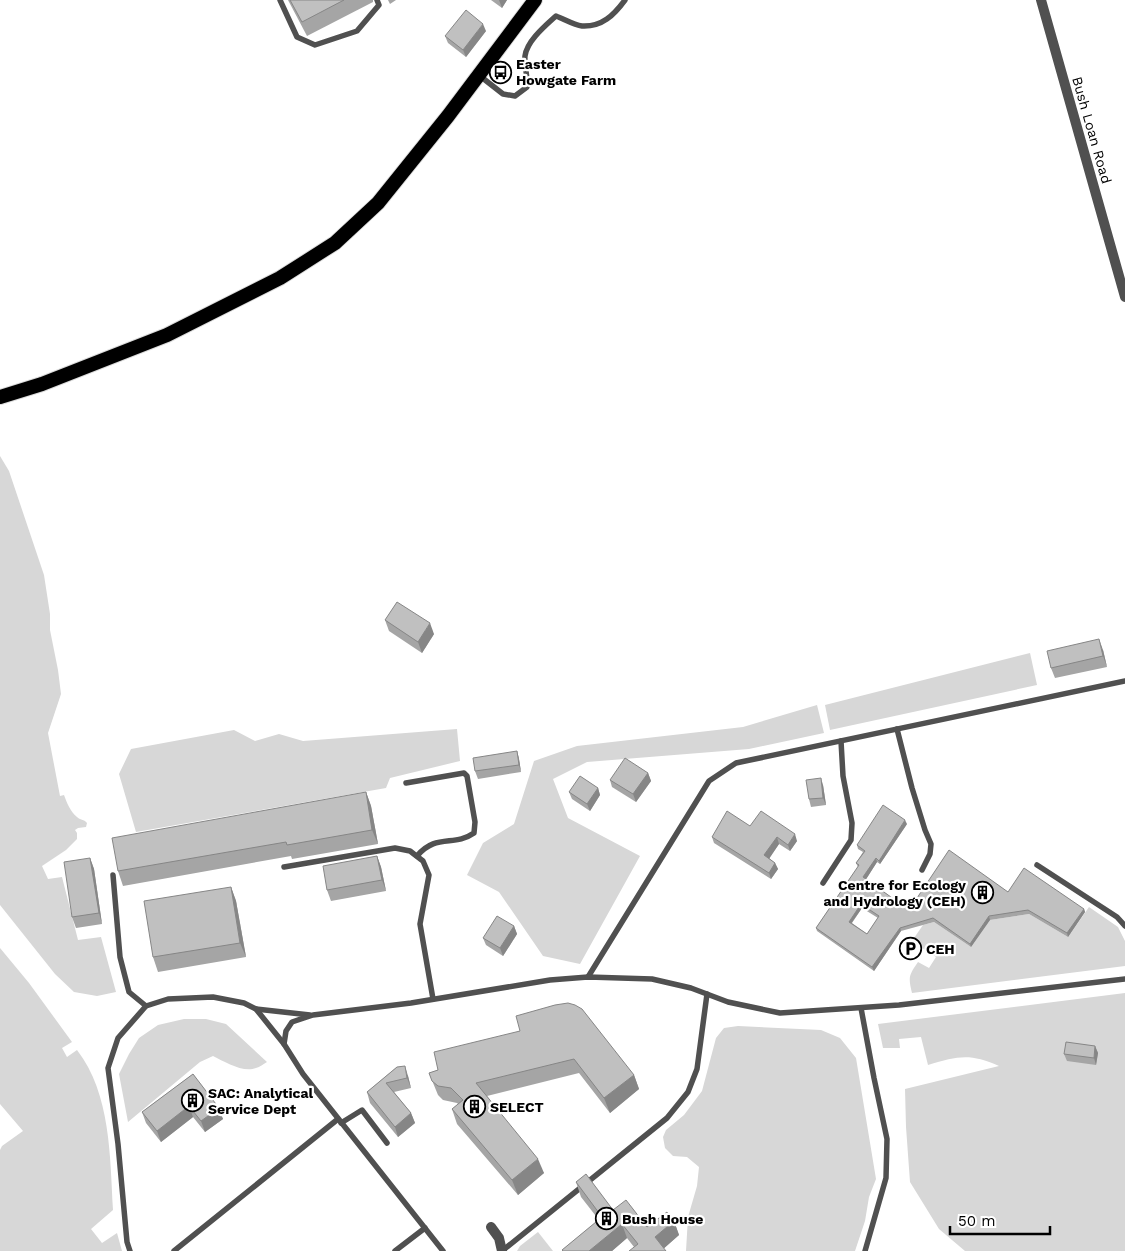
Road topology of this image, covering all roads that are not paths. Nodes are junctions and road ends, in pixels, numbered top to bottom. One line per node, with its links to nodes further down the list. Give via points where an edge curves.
1 (280, 0): 2 (lane, via 297,37 315,45 357,30 379,5)
2 (377, 0)
3 (535, 0): 6 (highway)
4 (624, 0): 6 (lane, via 603,23 582,26 556,16 534,36 525,56 527,87 515,96 503,94)
5 (1041, 0): 7 (street, Bush Loan Road)
6 (478, 75): 8 (highway, via 378,203 335,243 280,278 167,335)
7 (1125, 297)
8 (0, 397)
9 (1125, 681): 10 (lane)
10 (897, 729): 11 (lane); 16 (lane, via 931,844)
11 (841, 741): 18 (lane, via 843,776 852,823 851,840); 20 (lane, via 736,763 709,781)
12 (406, 783): 13 (lane, via 464,773 475,822 474,833 468,837 430,844)
13 (416, 856): 15 (lane, via 410,851 395,848); 23 (lane, via 423,861 429,875 420,924)
14 (1037, 865): 19 (lane, via 1117,917)
15 (284, 868)
16 (922, 870)
17 (113, 875): 24 (lane, via 120,957 129,992)
18 (823, 883)
19 (1125, 926)
20 (588, 977): 22 (lane, via 652,979); 23 (lane, via 550,980)
21 (1125, 979): 25 (lane)
22 (707, 994): 25 (lane, via 728,1002 780,1012); 39 (lane, via 697,1069 688,1092 667,1118)
23 (432, 1000): 27 (lane)
24 (146, 1006): 26 (lane, via 168,1000 213,997 244,1003); 35 (lane, via 118,1038 108,1068)
25 (861, 1008): 30 (lane)
26 (256, 1009): 27 (lane); 28 (lane)
27 (312, 1016): 28 (lane, via 292,1022 286,1031)
28 (284, 1044): 31 (lane)
29 (882, 1076): 30 (lane)
30 (874, 1078): 40 (lane, via 887,1139 886,1178)
31 (340, 1121): 32 (lane, via 362,1110); 34 (lane); 36 (lane)
32 (387, 1143)
33 (491, 1227): 39 (street, via 499,1238)
34 (425, 1228): 37 (lane); 38 (lane)
35 (130, 1251)
36 (174, 1251)
37 (396, 1251)
38 (443, 1251)
39 (502, 1251)
40 (865, 1251)

